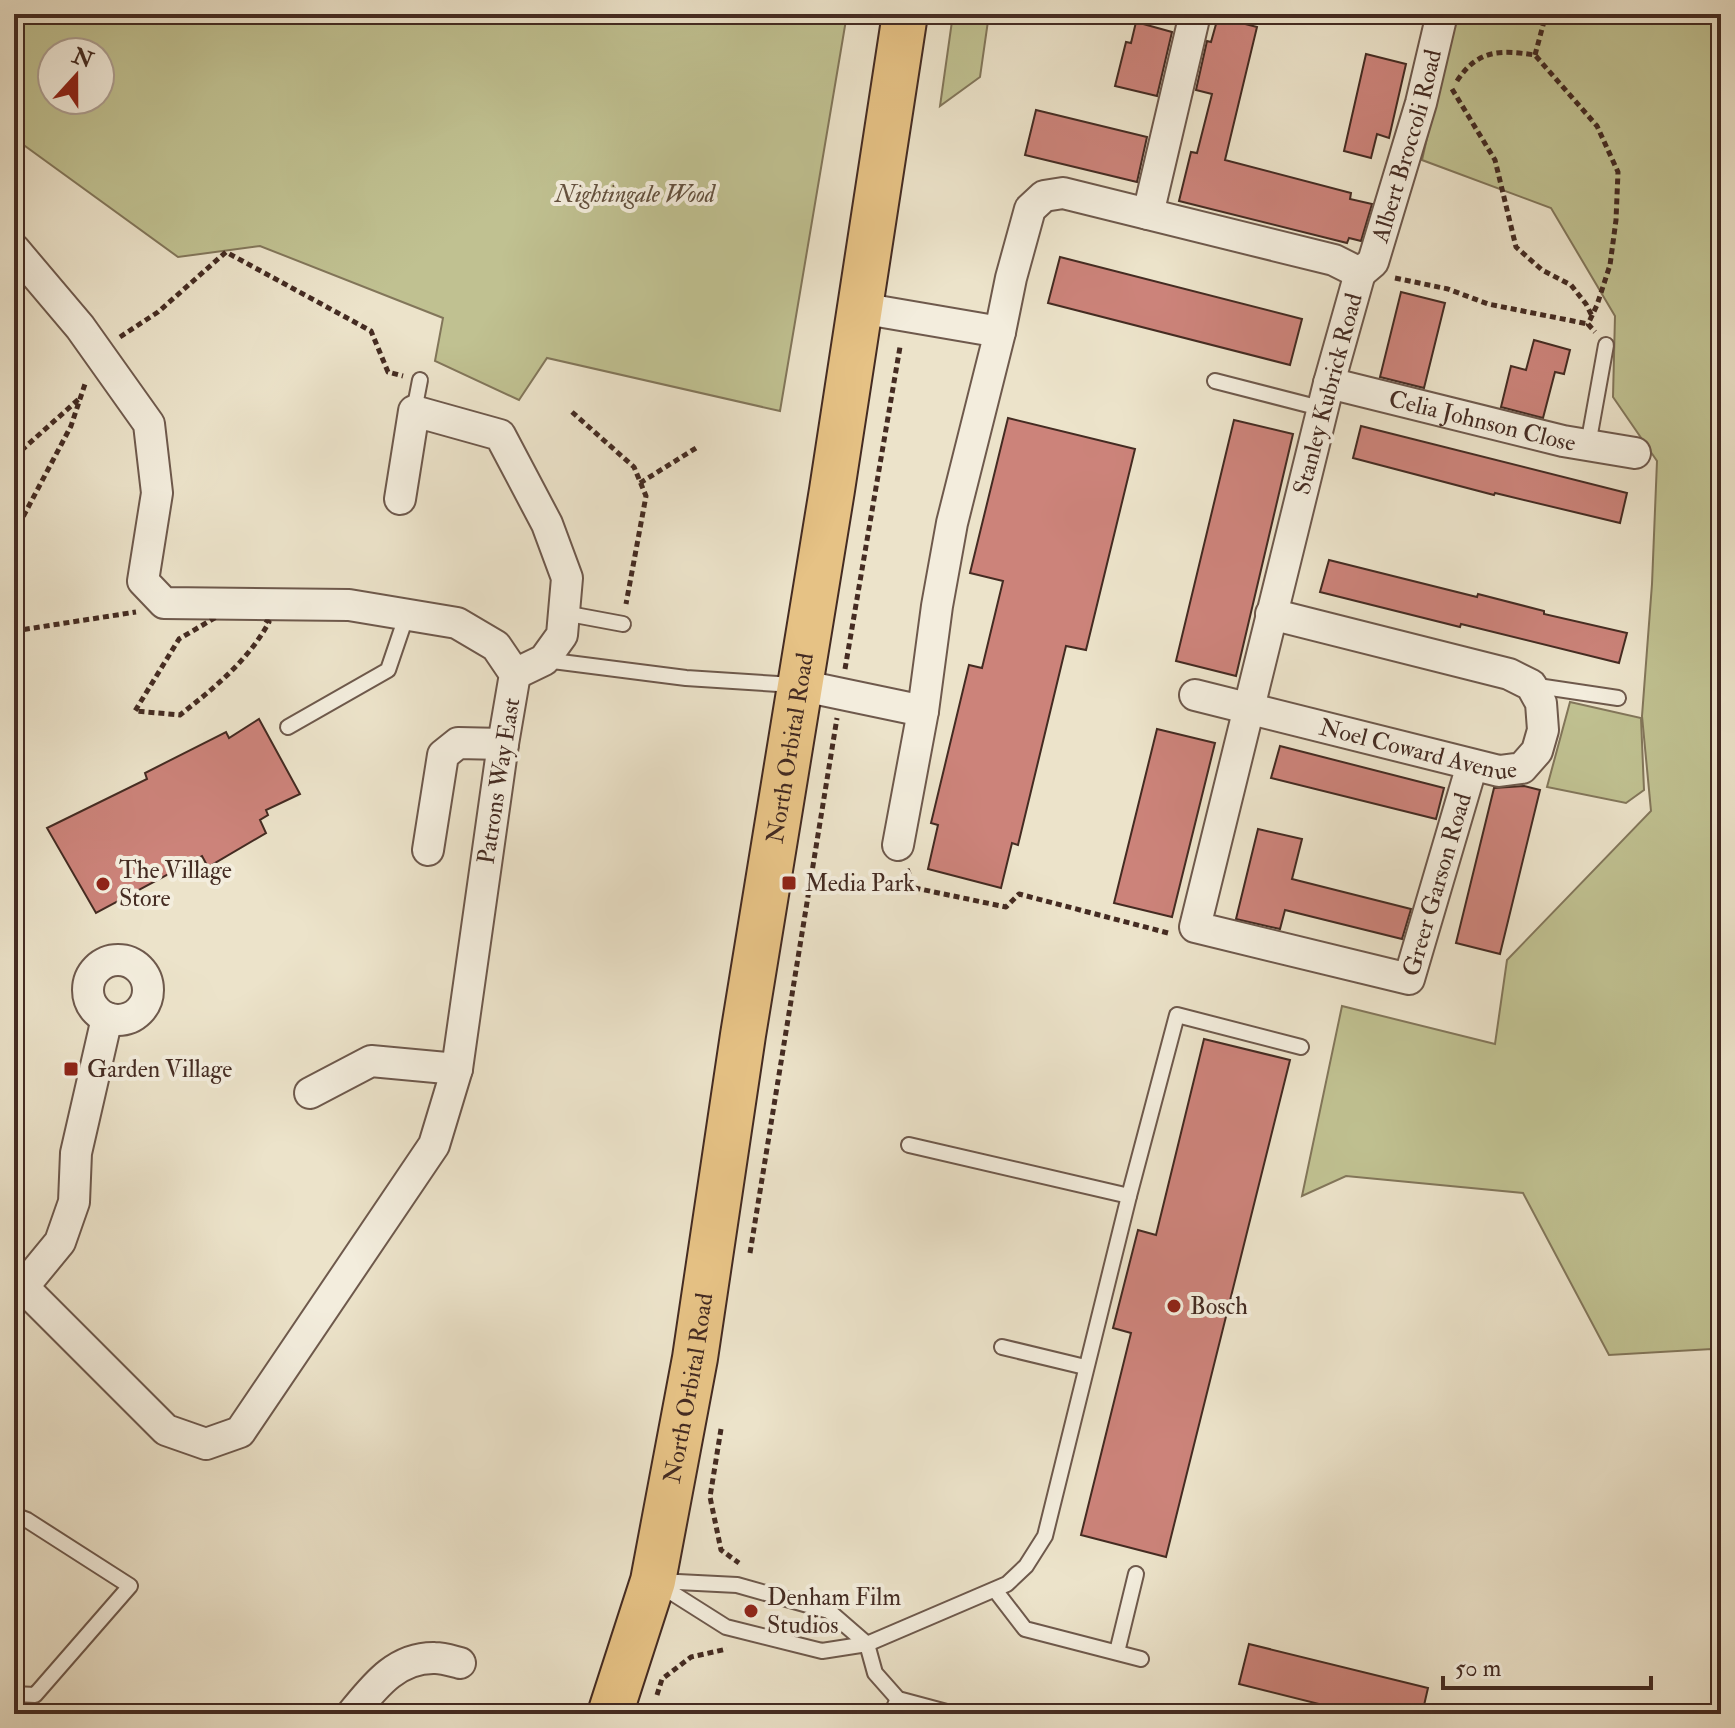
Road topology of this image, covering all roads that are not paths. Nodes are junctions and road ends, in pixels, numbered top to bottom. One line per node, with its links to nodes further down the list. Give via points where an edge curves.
1 (905, 14): 7 (main road, North Orbital Road)
2 (1195, 14): 4 (street)
3 (1442, 14): 6 (street, Albert Broccoli Road, via 1373,262)
4 (1148, 214): 6 (street, Stanley Kubrick Road, via 1334,260); 8 (street, Stanley Kubrick Road, via 1063,193 1044,196 1030,209)
5 (14, 249): 18 (street, Patrons Way East, via 80,327 149,424 157,493 143,581 164,603 349,605)
6 (1360, 273): 12 (street, Stanley Kubrick Road)
7 (860, 308): 8 (street); 23 (main road, North Orbital Road)
8 (1000, 332): 28 (street, Stanley Kubrick Road, via 952,523)
9 (1606, 345): 14 (lane)
10 (420, 380): 13 (lane)
11 (1215, 381): 12 (lane)
12 (1326, 396): 14 (street, Celia Johnson Close); 19 (street, Stanley Kubrick Road)
13 (414, 411): 16 (street); 17 (street, via 500,435 547,524 567,578)
14 (1588, 445): 15 (street, Celia Johnson Close)
15 (1635, 453)
16 (400, 499)
17 (564, 613): 20 (lane); 21 (street, via 562,635)
18 (407, 614): 22 (street, Patrons Way East, via 457,623 496,646); 29 (lane, via 388,670)
19 (1271, 614): 24 (street, via 1509,674); 27 (street, Stanley Kubrick Road)
20 (623, 624)
21 (544, 660): 22 (street); 23 (lane, via 686,678)
22 (515, 674): 30 (street, Patrons Way East)
23 (799, 685): 28 (street); 46 (main road, North Orbital Road, via 695,1358)
24 (1531, 685): 26 (lane); 31 (street, Noel Coward Avenue, via 1541,703 1543,730 1537,751 1522,768 1499,771)
25 (1195, 695): 27 (street, Noel Coward Avenue)
26 (1618, 698)
27 (1248, 708): 31 (street, Noel Coward Avenue); 34 (street, Stanley Kubrick Road)
28 (923, 711): 32 (street, Stanley Kubrick Road)
29 (288, 727)
30 (503, 744): 33 (street, via 458,743 443,755); 37 (street, Patrons Way East)
31 (1472, 765): 34 (street, Greer Garson Road, via 1409,979)
32 (898, 845)
33 (428, 850)
34 (1195, 927)
35 (107, 1018): 41 (street, via 76,1153 74,1202 60,1242)
36 (1301, 1047): 40 (lane, via 1177,1015)
37 (457, 1069): 38 (street, via 371,1061); 41 (street, Patrons Way East, via 434,1145 240,1432 206,1444 166,1430)
38 (310, 1093)
39 (909, 1145): 40 (lane)
40 (1129, 1196): 43 (lane)
41 (17, 1286)
42 (1002, 1347): 43 (lane)
43 (1085, 1367): 47 (lane, via 1045,1536 1026,1566)
44 (14, 1515): 52 (lane, via 130,1586 35,1695)
45 (1136, 1574): 49 (lane)
46 (653, 1581): 48 (lane, via 737,1585 789,1599 829,1611); 48 (lane, via 726,1627 822,1651); 55 (main road, North Orbital Road)
47 (995, 1590): 48 (lane); 49 (lane, via 1025,1629)
48 (867, 1644): 53 (lane, via 875,1673)
49 (1117, 1652): 50 (lane)
50 (1141, 1659)
51 (460, 1663): 54 (street, via 434,1658 389,1672)
52 (14, 1694)
53 (898, 1699): 56 (lane); 57 (lane)
54 (352, 1714)
55 (610, 1714)
56 (891, 1714)
57 (954, 1714)

